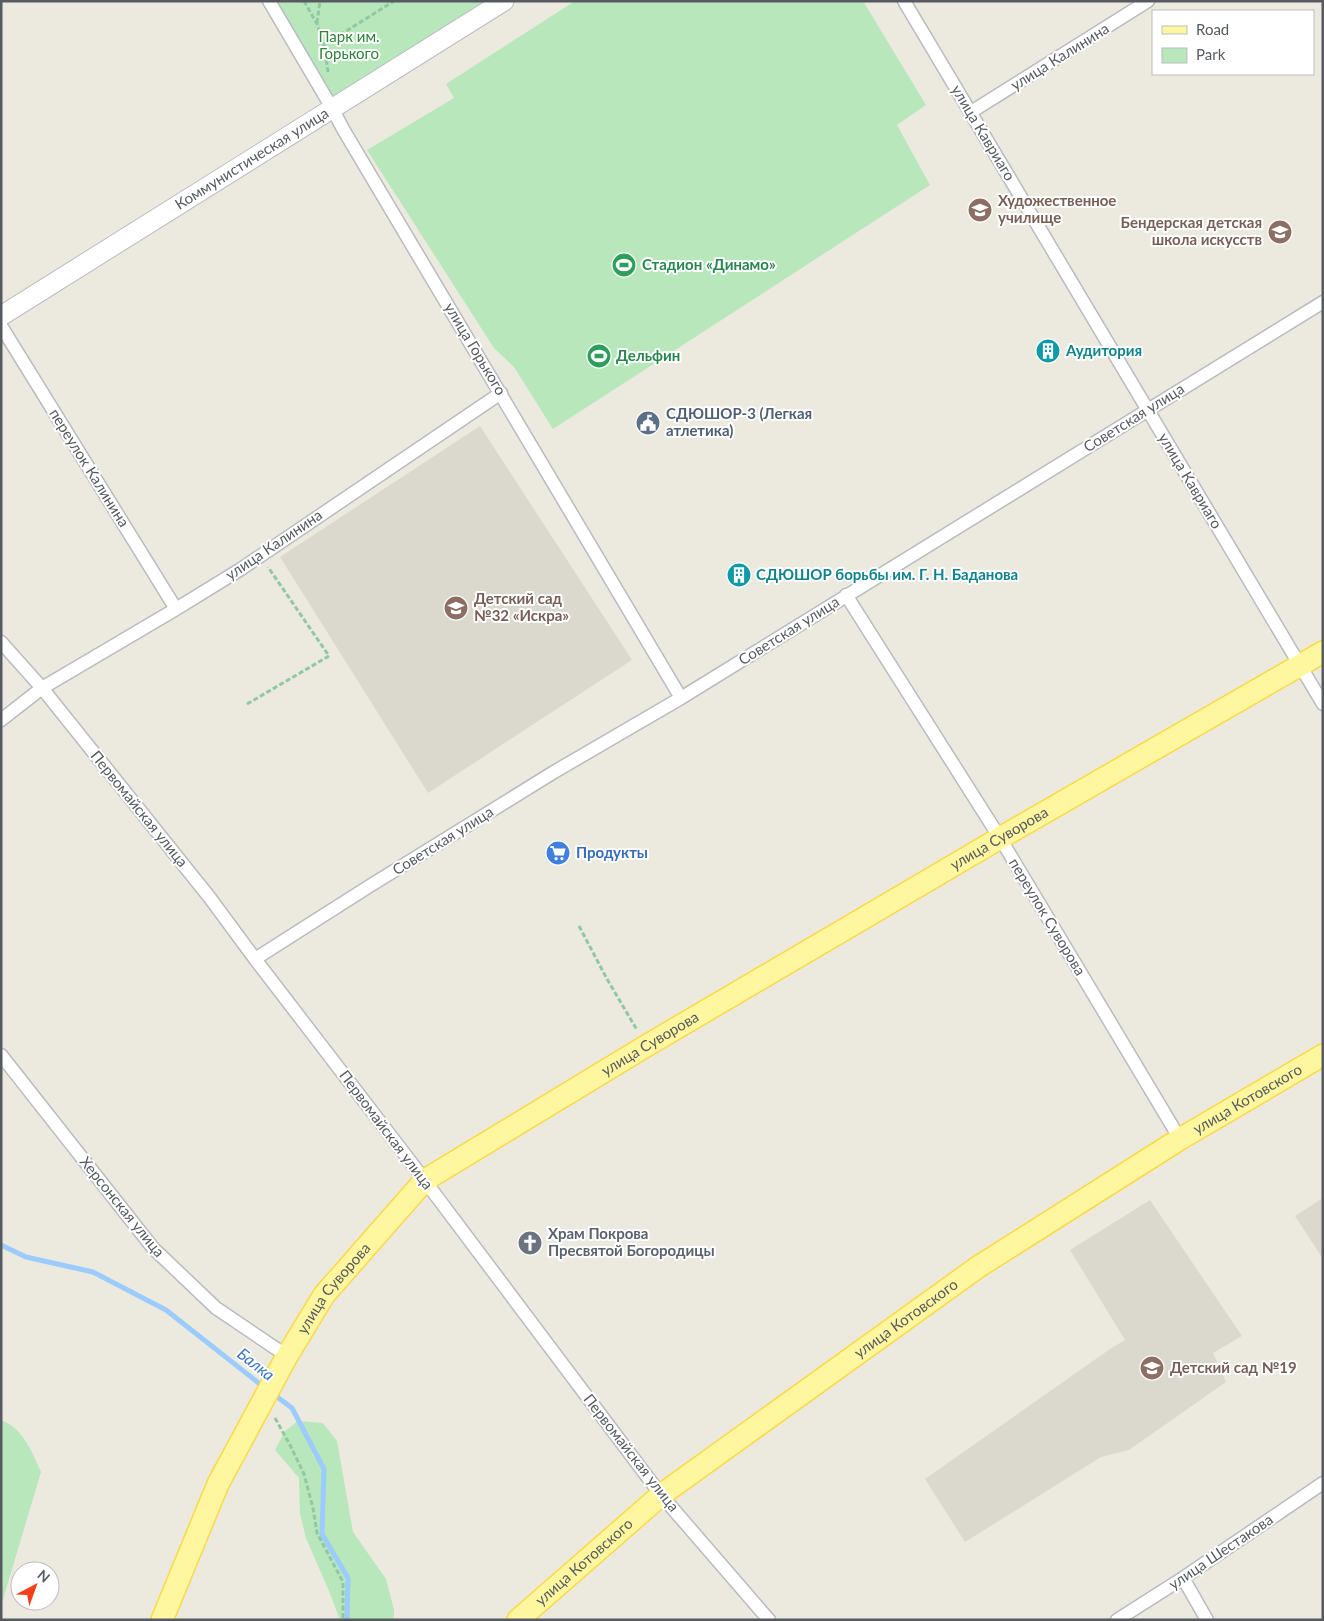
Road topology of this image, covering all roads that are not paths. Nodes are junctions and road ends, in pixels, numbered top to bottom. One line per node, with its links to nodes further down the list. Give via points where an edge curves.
1 (269, 1): 5 (street, улица Горького)
2 (504, 1): 5 (main road, Коммунистическая улица)
3 (904, 1): 6 (street, улица Кавриаго)
4 (1148, 1): 6 (street, улица Калинина)
5 (332, 108): 8 (main road, Коммунистическая улица); 10 (street, улица Горького)
6 (971, 112): 11 (street, улица Кавриаго)
7 (1323, 302): 11 (street, Советская улица)
8 (1, 316)
9 (1, 326): 13 (street, переулок Калинина)
10 (501, 393): 13 (street, улица Калинина); 18 (street, улица Горького)
11 (1148, 410): 12 (street, Советская улица); 16 (street, улица Кавриаго)
12 (846, 595): 18 (street, Советская улица); 21 (street, переулок Суворова)
13 (176, 609): 17 (street, улица Калинина)
14 (1, 642): 17 (street, Первомайская улица)
15 (1323, 652): 16 (main road, улица Суворова)
16 (1299, 665): 19 (street, улица Кавриаго); 21 (main road, улица Суворова)
17 (42, 688): 20 (street, улица Калинина); 22 (street, Первомайская улица, via 210,898)
18 (681, 698): 22 (street, Советская улица, via 554,772)
19 (1323, 704)
20 (1, 720)
21 (1000, 838): 25 (street, переулок Суворова); 26 (main road, улица Суворова)
22 (255, 960): 26 (street, Первомайская улица)
23 (1, 1055): 27 (street, Херсонская улица, via 153,1248 216,1308)
24 (1323, 1055): 25 (main road, улица Котовского)
25 (1180, 1139): 29 (main road, улица Котовского, via 978,1267)
26 (425, 1180): 27 (main road, улица Суворова, via 324,1295); 29 (street, Первомайская улица)
27 (287, 1356): 31 (main road, улица Суворова, via 218,1484)
28 (1323, 1483): 30 (street, улица Шестакова)
29 (662, 1495): 32 (main road, улица Котовского); 33 (street, Первомайская улица)
30 (1183, 1578): 34 (street, улица Шестакова); 35 (street)
31 (162, 1620)
32 (518, 1620)
33 (769, 1620)
34 (1117, 1620)
35 (1207, 1620)

